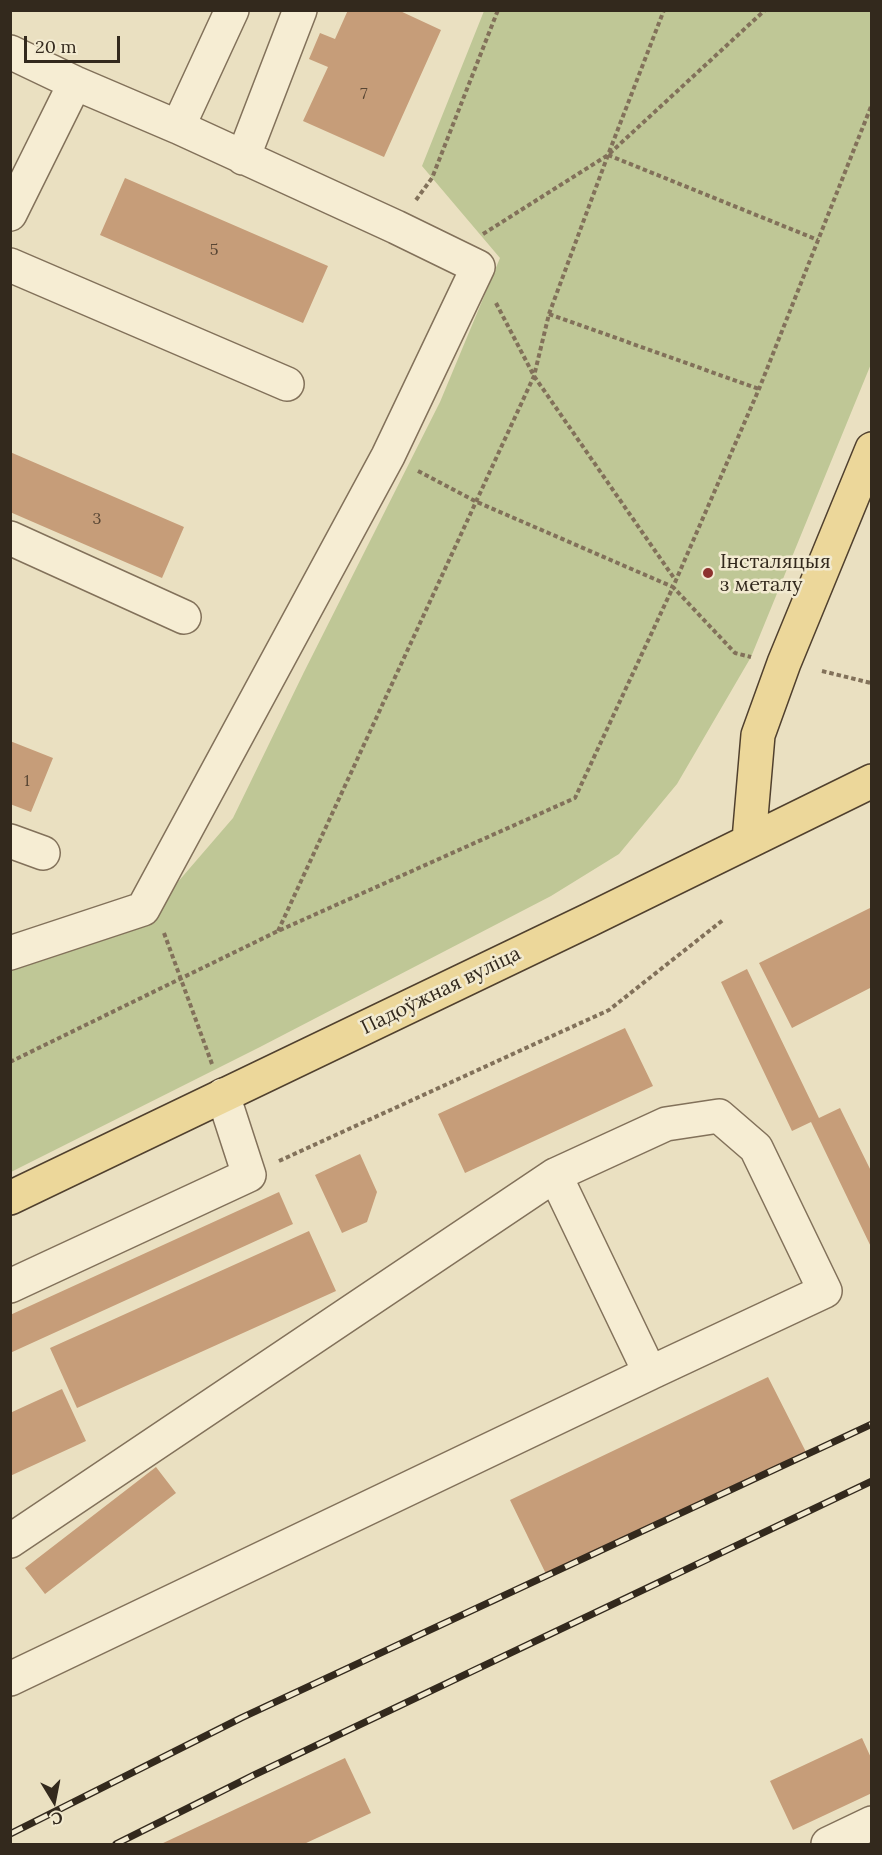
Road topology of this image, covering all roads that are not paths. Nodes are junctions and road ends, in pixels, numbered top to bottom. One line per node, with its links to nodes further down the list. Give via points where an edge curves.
1 (232, 10): 5 (street)
2 (300, 10): 6 (street)
3 (10, 52): 4 (street)
4 (75, 83): 5 (street); 7 (street)
5 (178, 127): 6 (street)
6 (243, 158): 17 (street, via 396,227 479,251 388,456 143,909)
7 (10, 214)
8 (10, 265): 9 (street)
9 (287, 384)
10 (872, 449): 14 (main road, via 758,735)
11 (10, 538): 12 (street)
12 (184, 617)
13 (872, 781): 14 (main road, Падоўжная вуліца)
14 (749, 840): 18 (main road, Падоўжная вуліца)
15 (10, 841): 16 (street)
16 (43, 853)
17 (10, 953)
18 (223, 1095): 20 (main road, Падоўжная вуліца); 21 (street, via 249,1175)
19 (555, 1175): 22 (street); 22 (street, via 666,1124 718,1116 756,1148 825,1291); 23 (street)
20 (10, 1198)
21 (10, 1286)
22 (650, 1373): 24 (street)
23 (10, 1541)
24 (10, 1679)
25 (872, 1823): 26 (street)
26 (828, 1845)

